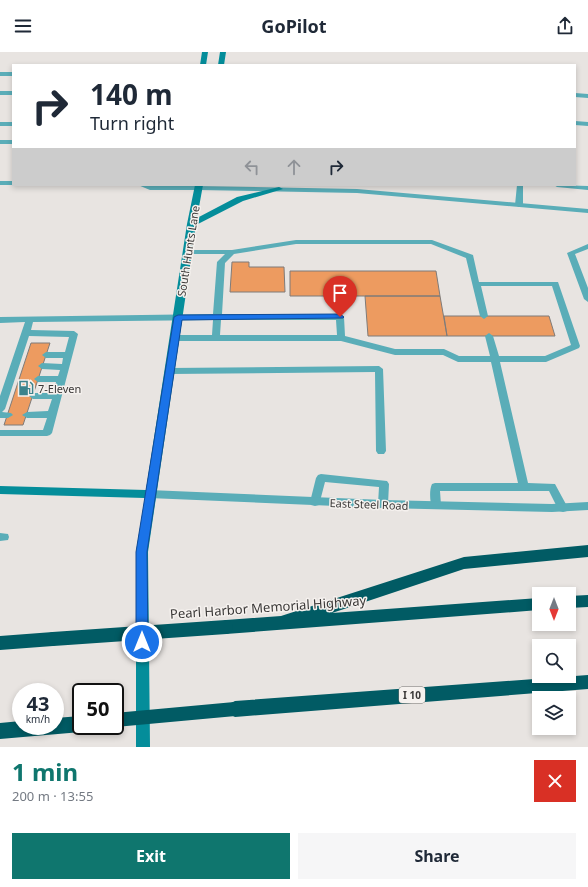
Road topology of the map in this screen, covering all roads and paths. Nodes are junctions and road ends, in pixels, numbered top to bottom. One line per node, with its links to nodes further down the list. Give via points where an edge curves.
1 (205, 52): 3 (main road)
2 (223, 52): 4 (main road)
3 (203, 64)
4 (221, 64)
5 (0, 74): 6 (street)
6 (12, 74)
7 (0, 93): 8 (lane)
8 (12, 93)
9 (576, 95): 10 (lane)
10 (588, 96)
11 (576, 123): 14 (lane)
12 (0, 124): 13 (lane)
13 (12, 124)
14 (588, 124)
15 (0, 142): 16 (lane)
16 (12, 142)
17 (0, 184): 18 (lane)
18 (12, 184)
19 (144, 186): 22 (lane)
20 (520, 186): 25 (lane)
21 (567, 186): 24 (lane)
22 (199, 187): 23 (street); 27 (main road, South Hunts Lane)
23 (280, 187): 25 (street); 27 (main road, via 240,199)
24 (588, 188)
25 (519, 205): 26 (street)
26 (588, 211)
27 (191, 224): 29 (main road, South Hunts Lane)
28 (588, 246): 31 (lane, via 571,253)
29 (186, 252): 30 (lane); 35 (main road, South Hunts Lane)
30 (232, 252): 32 (lane, via 296,242 432,242 470,257); 36 (lane, via 221,262)
31 (584, 278): 33 (lane)
32 (476, 284): 34 (lane); 48 (lane, via 555,284 576,346 546,359)
33 (588, 300)
34 (484, 316)
35 (178, 317): 36 (lane); 39 (lane); 43 (main road, South Hunts Lane)
36 (218, 317): 44 (lane); 45 (lane, via 340,317)
37 (30, 319): 38 (lane); 39 (lane); 40 (lane)
38 (0, 320)
39 (77, 320): 41 (lane)
40 (26, 333): 41 (lane); 56 (lane, via 23,356 9,396)
41 (74, 334): 47 (lane)
42 (489, 336): 48 (lane)
43 (175, 338): 44 (lane); 51 (main road, South Hunts Lane)
44 (216, 338): 45 (lane)
45 (341, 338): 48 (lane, via 395,352 444,352 458,359)
46 (46, 355): 47 (lane)
47 (68, 355): 50 (lane)
48 (495, 359): 61 (lane)
49 (42, 366): 50 (lane)
50 (65, 367): 53 (lane)
51 (169, 370): 60 (lane, via 379,369); 63 (main road, South Hunts Lane)
52 (38, 379): 53 (lane)
53 (61, 379): 55 (lane)
54 (33, 396): 55 (lane)
55 (57, 396): 57 (lane)
56 (0, 409)
57 (52, 414): 58 (lane); 59 (lane, via 47,433)
58 (27, 415)
59 (0, 433)
60 (381, 451)
61 (524, 487): 66 (lane, via 435,487); 68 (lane, via 552,487)
62 (0, 490): 63 (main road)
63 (149, 494): 64 (street, East Steel Road); 79 (main road, South Hunts Lane, via 142,552)
64 (315, 502): 65 (street, East Steel Road); 65 (lane, via 321,478 384,484)
65 (383, 504): 66 (street, East Steel Road)
66 (436, 505): 68 (street, East Steel Road)
67 (588, 506): 68 (street, East Steel Road)
68 (563, 508)
69 (588, 551): 73 (highway, via 464,563)
70 (588, 601): 71 (highway)
71 (576, 602)
72 (532, 605): 73 (highway, Pearl Harbor Memorial Highway)
73 (281, 623): 74 (highway, Pearl Harbor Memorial Highway, bridge)
74 (0, 643)
75 (588, 682): 76 (highway, I 10, bridge)
76 (124, 719)
77 (72, 725): 78 (highway)
78 (0, 731)
79 (142, 747)

